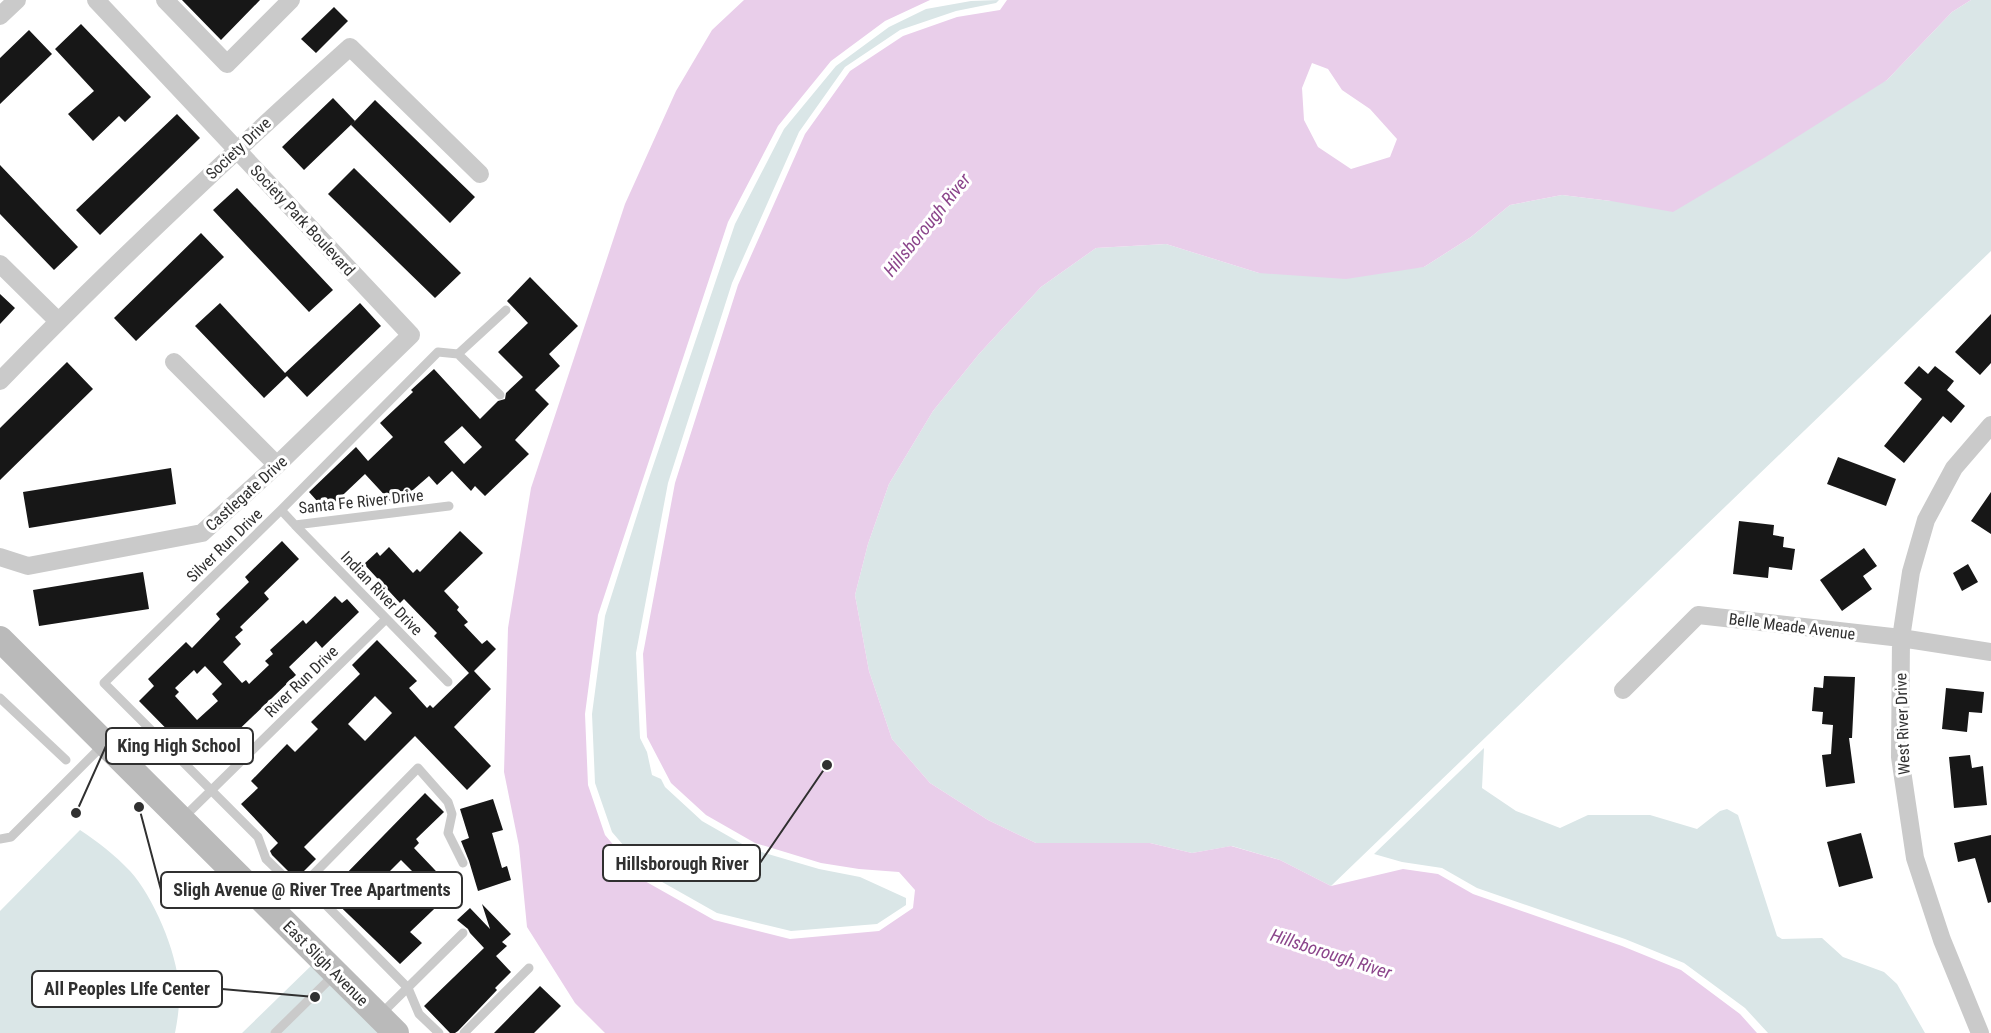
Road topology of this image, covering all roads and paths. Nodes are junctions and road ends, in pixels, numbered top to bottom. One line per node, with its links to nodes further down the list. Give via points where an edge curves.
1 (17, 0): 5 (street)
2 (96, 0): 6 (street, Society Park Boulevard)
3 (165, 0): 4 (street, via 227,64)
4 (291, 0)
5 (0, 16)
6 (236, 149): 7 (street, Society Drive, via 350,47); 10 (street, Society Drive); 11 (street, Society Park Boulevard)
7 (480, 174)
8 (0, 264): 10 (street)
9 (506, 310): 12 (lane)
10 (58, 321): 14 (street, Society Drive)
11 (411, 335): 17 (street, Castlegate Drive)
12 (458, 354): 15 (lane); 19 (lane, Silver Run Drive, via 438,352)
13 (174, 362): 17 (street)
14 (0, 381)
15 (500, 395)
16 (1991, 425): 23 (street, West River Drive, via 1954,468 1926,520 1911,572)
17 (278, 465): 21 (street, Castlegate Drive, via 202,533 28,566)
18 (449, 506): 20 (lane, Santa Fe River Drive)
19 (281, 510): 20 (lane, Santa Fe River Drive); 31 (lane, Silver Run Drive, via 104,683)
20 (295, 525): 22 (lane, Indian River Drive)
21 (0, 557)
22 (386, 619): 26 (lane, Indian River Drive); 31 (lane, River Run Drive)
23 (1901, 638): 25 (street, Belle Meade Avenue); 27 (street, Belle Meade Avenue, via 1698,615); 44 (street, West River Drive, via 1900,757 1915,858 1942,940)
24 (1, 641): 29 (street, East Sligh Avenue)
25 (1991, 652)
26 (448, 682)
27 (1623, 690)
28 (0, 698): 30 (lane)
29 (98, 750): 32 (street, East Sligh Avenue); 33 (lane, via 11,837)
30 (66, 760)
31 (210, 791): 32 (lane); 35 (lane, via 258,837 266,859)
32 (182, 819): 38 (street, East Sligh Avenue)
33 (0, 839)
34 (462, 863): 35 (lane, via 448,833 452,814 448,802 418,768)
35 (298, 890): 39 (lane, via 322,901)
36 (464, 933): 39 (lane)
37 (529, 968): 43 (lane)
38 (336, 973): 40 (street, East Sligh Avenue); 41 (lane)
39 (408, 988): 40 (lane); 42 (lane, via 419,1014)
40 (388, 1024)
41 (275, 1033)
42 (439, 1033)
43 (464, 1033)
44 (1980, 1033)

